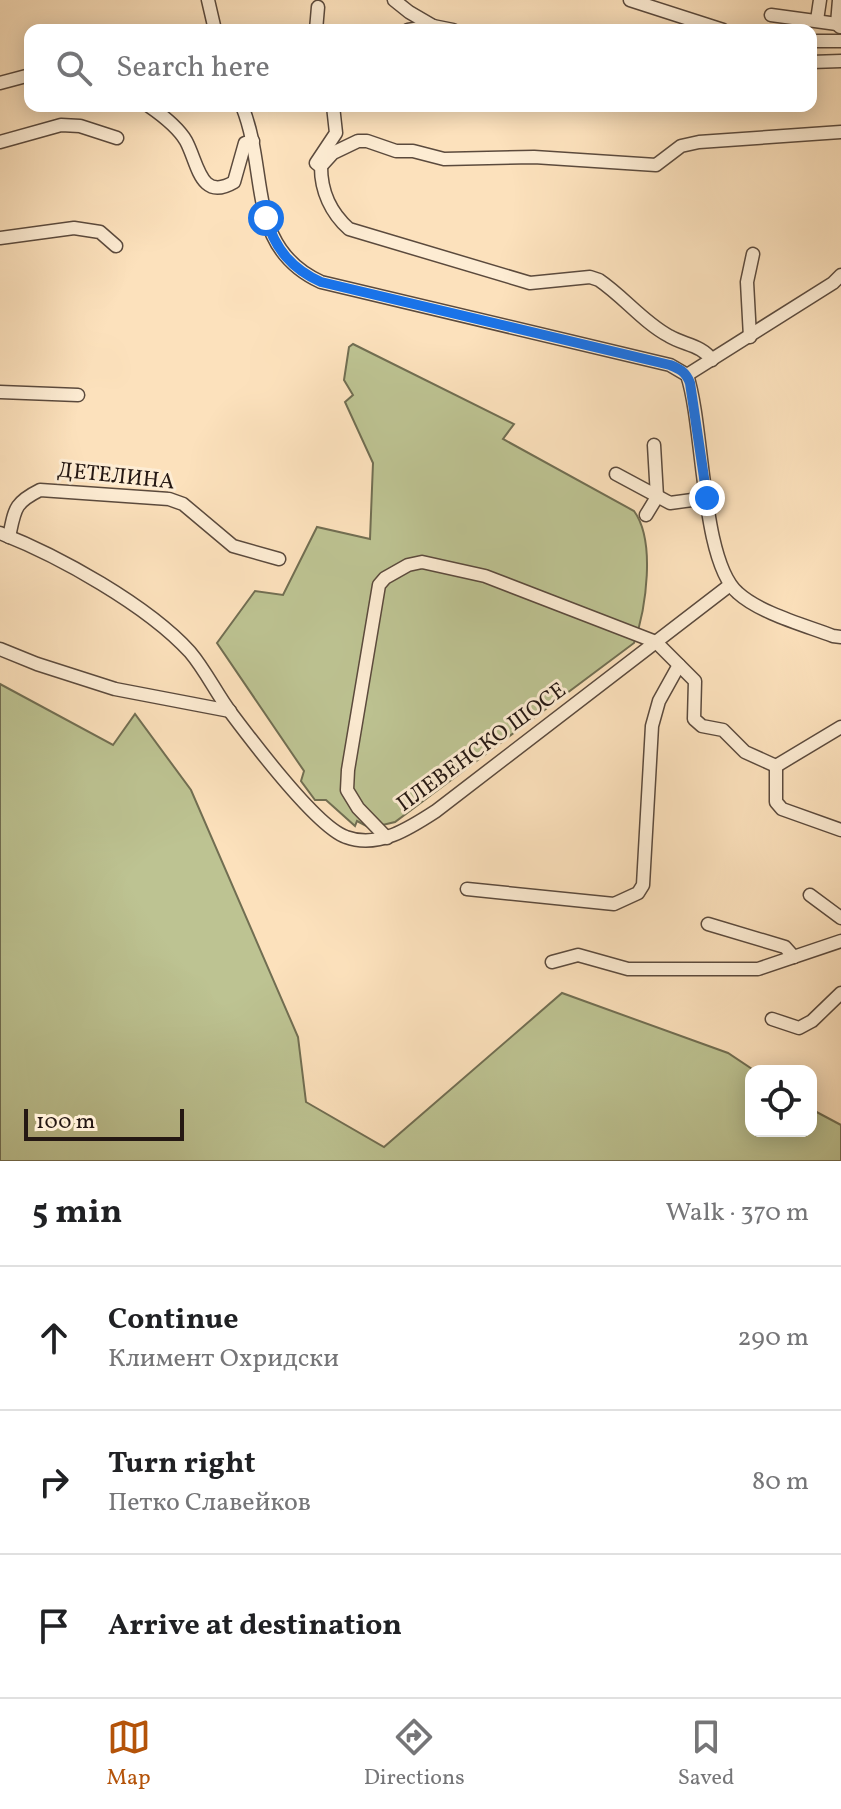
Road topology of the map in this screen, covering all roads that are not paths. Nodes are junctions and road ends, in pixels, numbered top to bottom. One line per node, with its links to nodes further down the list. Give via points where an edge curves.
1 (208, 0): 9 (street)
2 (394, 0): 11 (street)
3 (630, 0): 12 (street)
4 (820, 0): 8 (street)
5 (839, 0): 13 (street)
6 (318, 7): 10 (street)
7 (771, 15): 8 (street)
8 (817, 20): 13 (street)
9 (214, 24)
10 (317, 24)
11 (430, 24)
12 (704, 24)
13 (839, 26)
14 (817, 41): 15 (street)
15 (841, 41)
16 (841, 61): 17 (street)
17 (817, 62)
18 (24, 77): 19 (street)
19 (0, 83)
20 (156, 112): 25 (street, via 180,132 211,187 234,182 245,143)
21 (244, 112): 25 (street)
22 (334, 112): 27 (street, via 336,133 316,163)
23 (841, 132): 27 (street, via 690,144 669,152 656,165 534,157 444,159 358,141 333,153)
24 (117, 138): 26 (street, via 61,125)
25 (253, 141): 34 (street, via 271,236 301,273 670,365)
26 (0, 142)
27 (321, 167): 33 (street, via 330,206 349,229 530,283 599,280 661,331 705,350)
28 (0, 238): 29 (street, via 74,228 100,232)
29 (116, 246)
30 (753, 254): 32 (street, via 747,282)
31 (838, 282): 32 (street)
32 (750, 337): 33 (street)
33 (712, 360): 34 (street)
34 (687, 375): 40 (street)
35 (0, 392): 36 (street)
36 (78, 395)
37 (654, 445): 39 (street)
38 (616, 474): 39 (street)
39 (657, 497): 40 (street, via 670,503); 41 (street)
40 (707, 498): 44 (street, via 715,551)
41 (646, 515)
42 (5, 535): 43 (street, ДЕТЕЛИНА, via 22,499 40,490 169,499 183,504 233,546); 49 (street, ПЛЕВЕНСКО ШОСЕ, via 98,583 169,633 198,663)
43 (279, 559)
44 (730, 585): 45 (street, via 755,604); 46 (street, ПЛЕВЕНСКО ШОСЕ)
45 (841, 637)
46 (656, 642): 48 (street); 53 (street, ПЛЕВЕНСКО ШОСЕ, via 436,811); 53 (street, via 455,567 422,562 385,578 379,585 347,790)
47 (0, 649): 49 (street, via 115,689)
48 (679, 665): 51 (street, via 695,681 694,719 723,730 745,752); 54 (street, via 652,726 643,885 638,893 614,904)
49 (230, 711): 53 (street, ПЛЕВЕНСКО ШОСЕ, via 321,820 348,838)
50 (841, 727): 51 (street)
51 (776, 766): 52 (street, via 776,802 782,809)
52 (841, 830)
53 (387, 838)
54 (467, 889)
55 (810, 895): 56 (street)
56 (841, 918)
57 (708, 924): 59 (street, via 785,947)
58 (841, 941): 59 (street)
59 (794, 957): 60 (street, via 758,969 628,969 578,955)
60 (552, 962)
61 (841, 993): 62 (street, via 799,1028)
62 (772, 1019)

